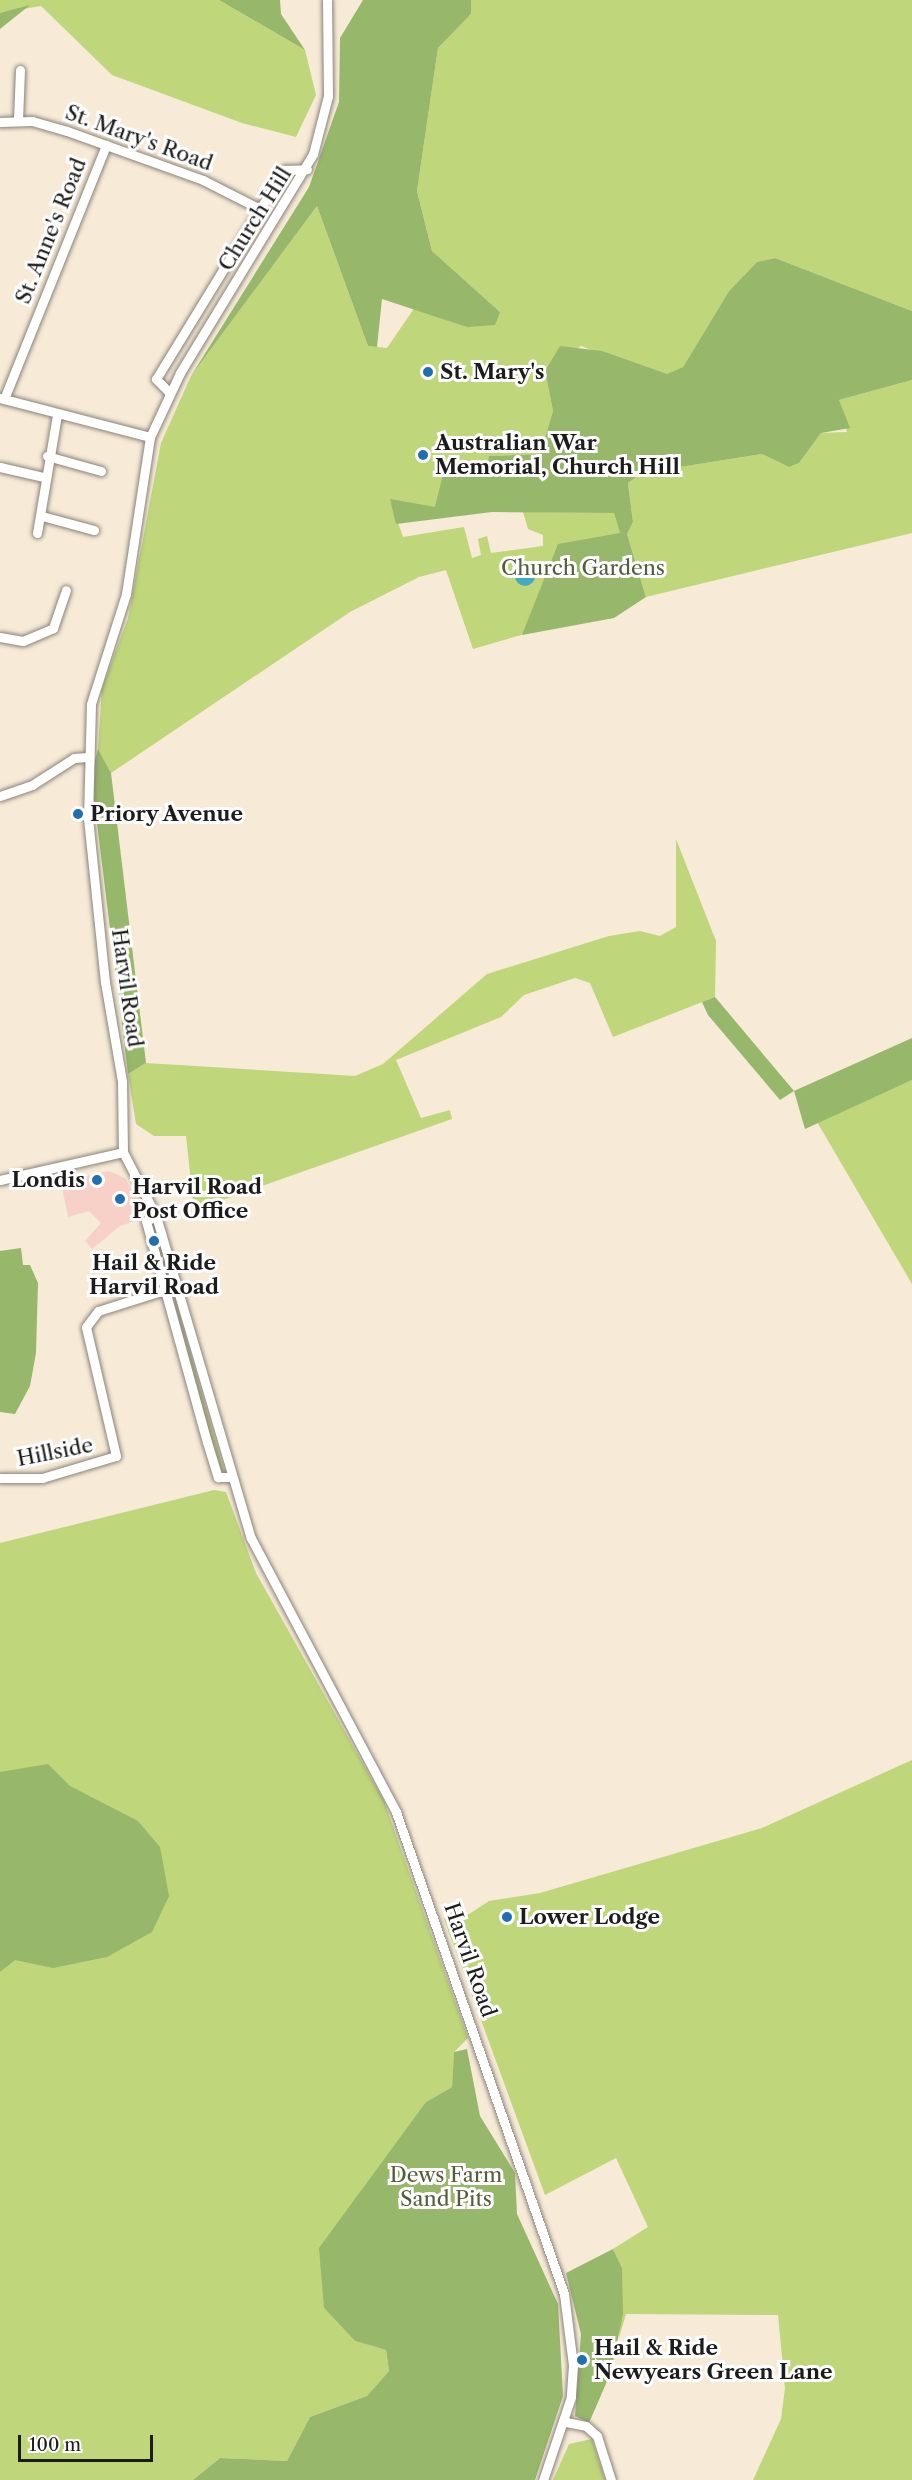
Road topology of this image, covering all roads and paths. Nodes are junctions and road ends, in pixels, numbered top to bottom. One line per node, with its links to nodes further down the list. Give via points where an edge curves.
1 (327, 0): 6 (street, Church Hill, via 328,96)
2 (20, 70): 3 (street)
3 (18, 120): 4 (street, St. Mary's Road); 5 (street, St. Mary's Road)
4 (0, 122)
5 (106, 145): 7 (street, St. Mary's Road, via 203,180); 9 (street, St. Anne's Road)
6 (307, 169): 7 (street, via 284,170); 8 (street, Church Hill)
7 (260, 209): 8 (street, via 156,379)
8 (170, 393): 11 (street, Church Hill)
9 (2, 398): 10 (street)
10 (57, 415): 11 (street); 12 (street)
11 (150, 437): 21 (street, Harvil Road, via 126,594 95,684)
12 (47, 456): 14 (street); 15 (street)
13 (0, 467): 15 (street)
14 (101, 471)
15 (43, 477): 16 (street)
16 (42, 516): 17 (street); 18 (street)
17 (94, 530)
18 (38, 533)
19 (66, 590): 20 (street, via 53,628 23,640)
20 (0, 638)
21 (87, 757): 22 (street, via 74,758 32,785); 23 (street, Harvil Road, via 104,970 124,1101)
22 (0, 796)
23 (123, 1152): 24 (street); 25 (street, Harvil Road)
24 (0, 1180)
25 (156, 1216): 26 (street, Harvil Road); 27 (street, via 146,1221)
26 (177, 1286): 27 (street); 28 (street, Harvil Road)
27 (165, 1290): 28 (street, via 216,1474); 29 (street, Hillside, via 98,1311 86,1327 116,1456 42,1478)
28 (232, 1477): 30 (street, Harvil Road, via 267,1574 396,1812 435,1913 564,2294 573,2365)
29 (0, 1478)
30 (566, 2422): 31 (street, Harvil Road); 32 (street, via 586,2426 597,2436)
31 (543, 2480)
32 (611, 2480)

